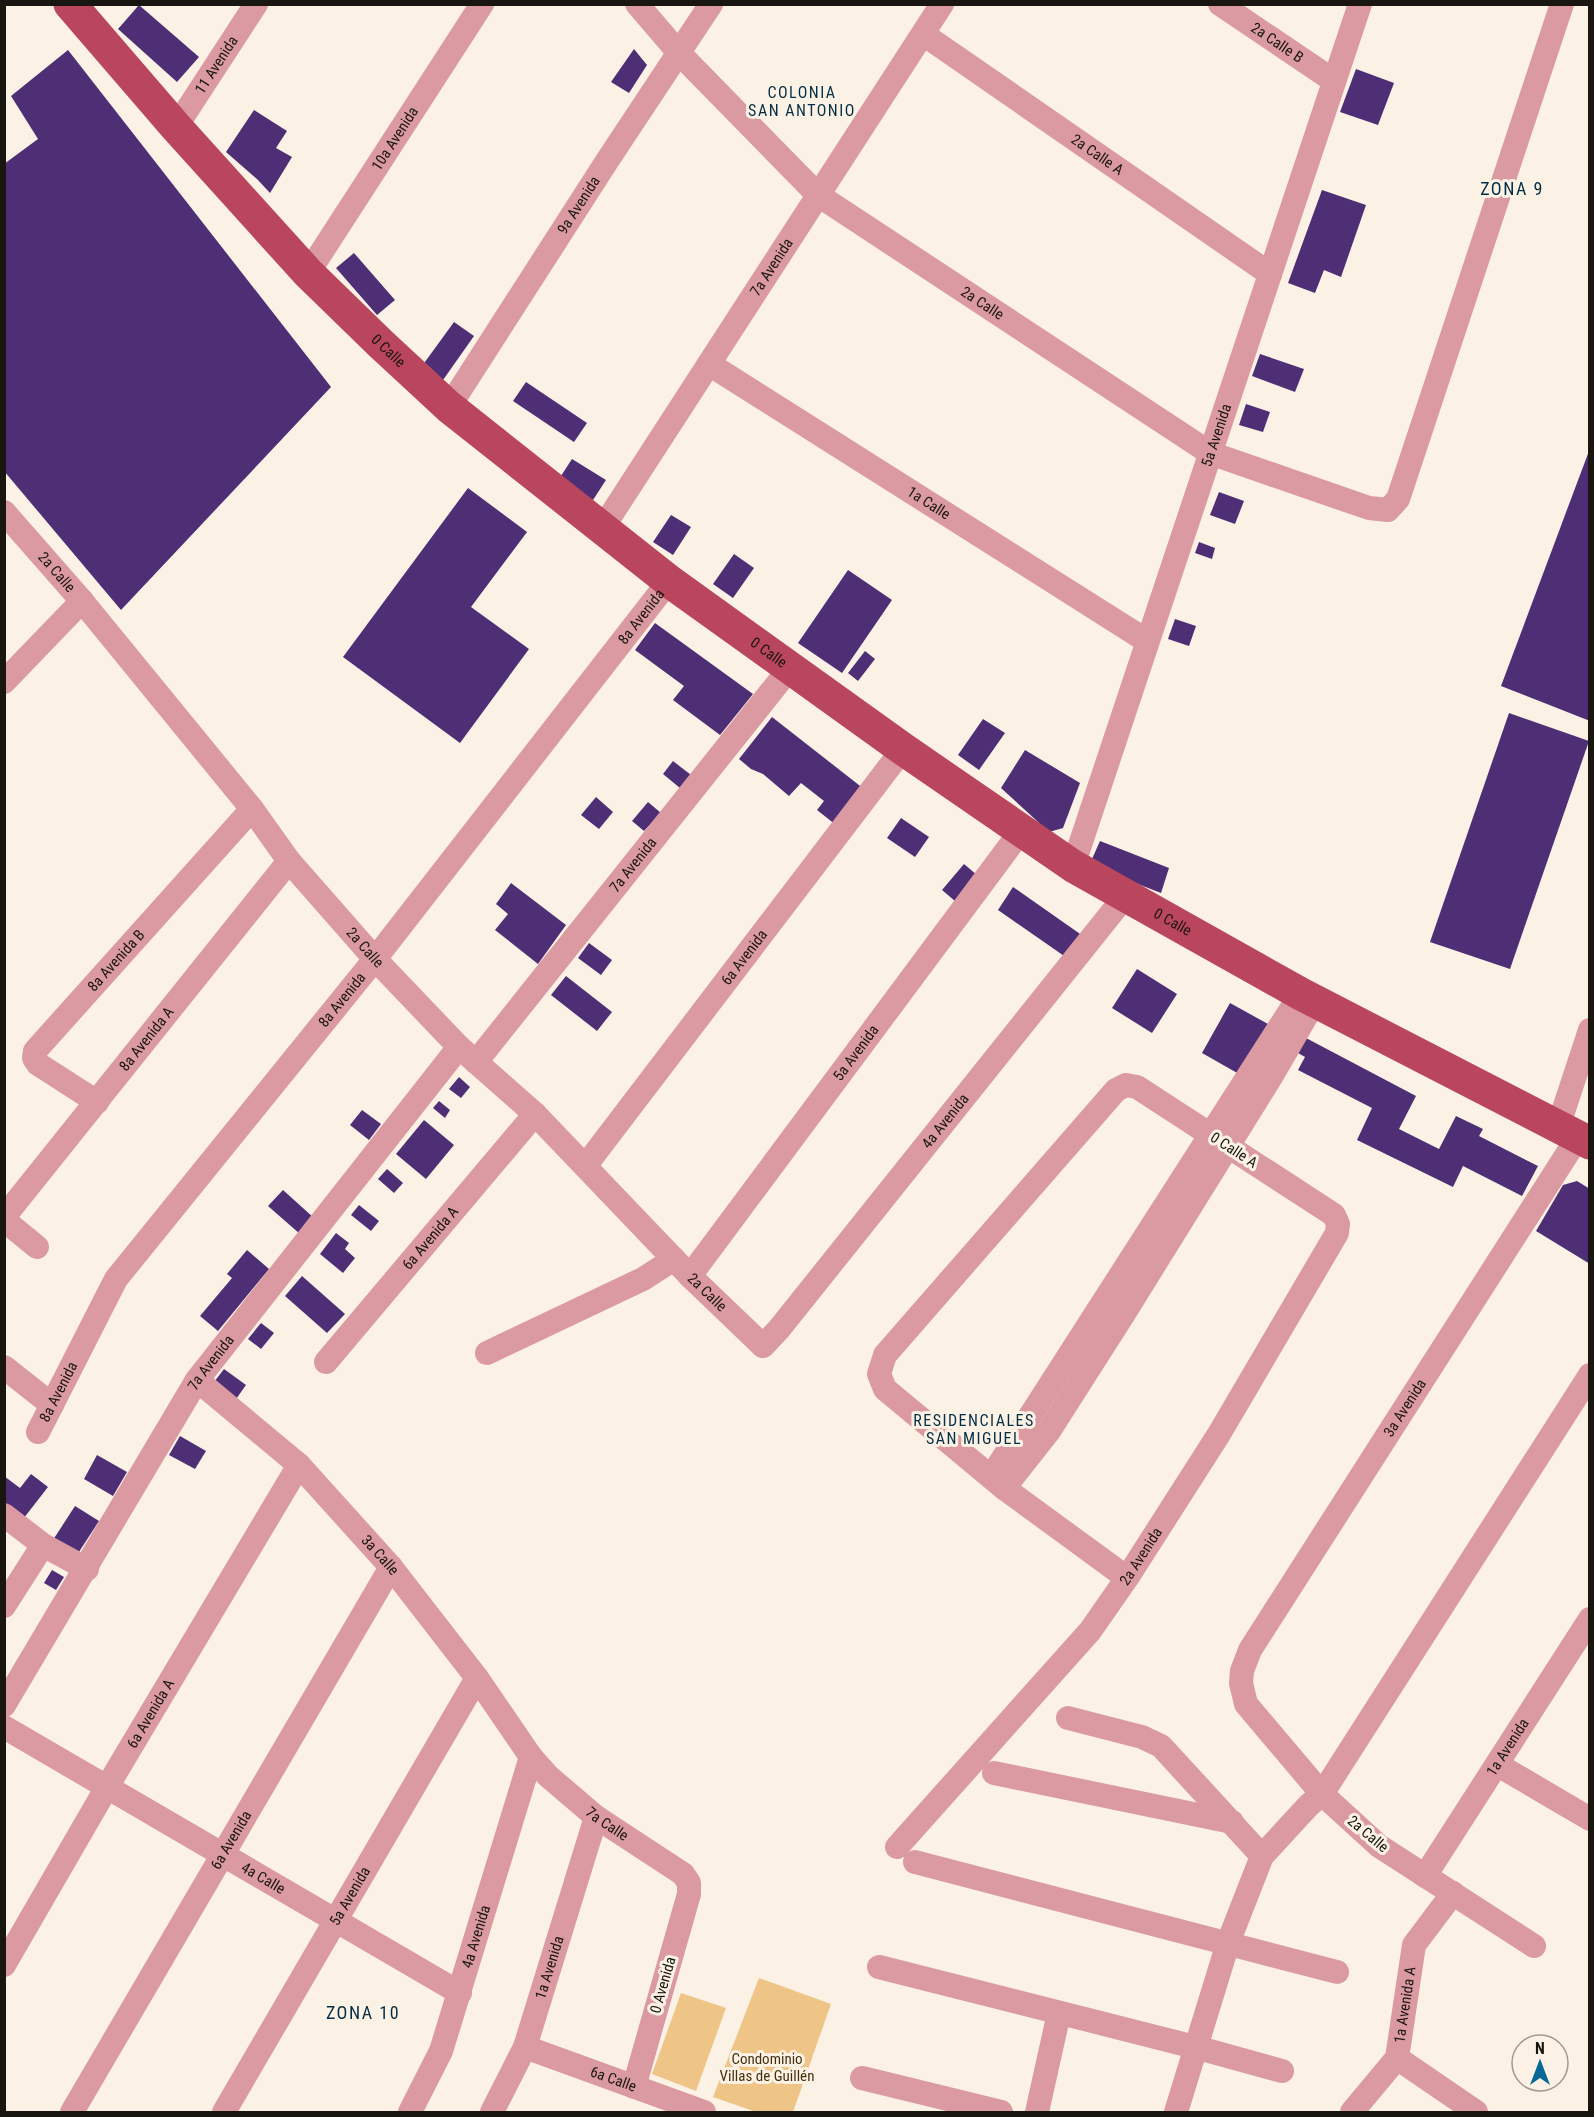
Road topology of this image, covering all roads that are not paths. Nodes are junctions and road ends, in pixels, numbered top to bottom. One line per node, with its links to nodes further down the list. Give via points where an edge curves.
1 (70, 4): 13 (main road, 0 Calle)
2 (256, 4): 13 (street, 11 Avenida)
3 (482, 4): 15 (street, 10a Avenida)
4 (637, 4): 11 (street, 2a Calle)
5 (711, 4): 11 (street, 9a Avenida)
6 (942, 4): 10 (street, 7a Avenida)
7 (1220, 4): 12 (street, 2a Calle B)
8 (1360, 4): 12 (street, 5a Avenida)
9 (1562, 4): 19 (street, 2a Calle, via 1398,499 1388,510 1369,508)
10 (923, 34): 14 (street, 7a Avenida); 16 (street, 2a Calle A)
11 (679, 53): 14 (street, 2a Calle); 18 (street, 9a Avenida)
12 (1334, 81): 16 (street, 5a Avenida)
13 (176, 127): 15 (main road, 0 Calle)
14 (818, 195): 17 (street, 7a Avenida); 19 (street, 2a Calle)
15 (308, 273): 18 (main road, 0 Calle)
16 (1270, 274): 19 (street, 5a Avenida)
17 (709, 364): 21 (street, 7a Avenida); 24 (street, 1a Calle)
18 (449, 407): 21 (main road, 0 Calle)
19 (1210, 453): 24 (street, 5a Avenida)
20 (4, 512): 23 (street, 2a Calle)
21 (602, 529): 22 (main road, 0 Calle)
22 (669, 581): 25 (main road, 0 Calle); 33 (street, 8a Avenida)
23 (82, 601): 26 (street); 28 (street, 2a Calle)
24 (1147, 640): 31 (street, 5a Avenida)
25 (790, 668): 27 (main road, 0 Calle); 36 (street, 7a Avenida)
26 (4, 682)
27 (903, 749): 29 (main road, 0 Calle); 41 (street, 6a Avenida)
28 (252, 809): 30 (street, 2a Calle); 37 (street, 8a Avenida B, via 35,1051 38,1064)
29 (1021, 831): 31 (main road, 0 Calle); 46 (street, 5a Avenida)
30 (289, 861): 33 (street, 2a Calle); 37 (street, 8a Avenida A)
31 (1073, 866): 32 (main road, 0 Calle)
32 (1126, 895): 34 (main road, 0 Calle); 47 (street, 4a Avenida)
33 (375, 959): 36 (street, 2a Calle); 53 (street, 8a Avenida, via 116,1280)
34 (1308, 998): 39 (main road, 0 Calle); 40 (street)
35 (1590, 1030): 39 (street, 3a Avenida)
36 (468, 1054): 38 (street, 2a Calle); 52 (street, 7a Avenida)
37 (97, 1102): 42 (street, 8a Avenida A)
38 (535, 1114): 41 (street, 2a Calle); 49 (street, 6a Avenida A)
39 (1575, 1136): 65 (street, 3a Avenida, via 1250,1650)
40 (1220, 1141): 43 (street, 0 Calle A, via 1334,1215); 56 (street, via 1113,1309 1049,1431); 56 (street, 0 Calle A, via 1137,1087 1126,1085 1116,1090 885,1355 879,1374 885,1389)
41 (586, 1165): 45 (street, 2a Calle)
42 (4, 1219): 44 (street)
43 (1338, 1233): 61 (street, 2a Avenida, via 1219,1434)
44 (37, 1246)
45 (674, 1259): 46 (street, 2a Calle); 48 (street, via 643,1279)
46 (690, 1276): 47 (street, 2a Calle)
47 (763, 1346)
48 (487, 1353)
49 (326, 1362)
50 (4, 1367): 53 (street)
51 (1590, 1375): 73 (street)
52 (197, 1380): 55 (street, 3a Calle); 60 (street, 7a Avenida)
53 (52, 1406): 54 (street, 8a Avenida)
54 (39, 1432)
55 (299, 1465): 59 (street, 3a Calle); 72 (street, 6a Avenida A)
56 (998, 1483): 61 (street)
57 (4, 1515): 58 (street)
58 (43, 1545): 60 (street); 62 (street)
59 (391, 1567): 64 (street, 3a Calle); 78 (street, 6a Avenida)
60 (87, 1569): 66 (street, 7a Avenida)
61 (1127, 1578): 77 (street, 2a Avenida, via 1090,1631)
62 (4, 1606)
63 (1590, 1619): 70 (street, 1a Avenida)
64 (477, 1678): 69 (street, 3a Calle); 84 (street, 5a Avenida)
65 (1241, 1683): 73 (street, 2a Calle, via 1246,1704)
66 (4, 1705)
67 (1068, 1718): 76 (street, via 1142,1737 1161,1746)
68 (4, 1727): 72 (street, 4a Calle)
69 (531, 1757): 74 (street, 7a Calle); 90 (street, 4a Avenida)
70 (1498, 1765): 75 (street); 81 (street, 1a Avenida)
71 (994, 1773): 76 (street)
72 (107, 1787): 78 (street, 4a Calle); 87 (street, 6a Avenida A)
73 (1322, 1794): 79 (street); 81 (street, 2a Calle, via 1378,1846)
74 (596, 1817): 82 (street, 7a Calle, via 683,1874); 92 (street, 1a Avenida)
75 (1590, 1819)
76 (1232, 1822): 79 (street)
77 (897, 1847)
78 (221, 1854): 84 (street, 4a Calle); 98 (street, 6a Avenida)
79 (1262, 1856): 85 (street)
80 (915, 1862): 85 (street)
81 (1425, 1876): 83 (street, 2a Calle)
82 (689, 1883): 97 (street, 0 Avenida)
83 (1453, 1893): 86 (street, 2a Calle); 94 (street, 1a Avenida A, via 1414,1945)
84 (336, 1921): 90 (street, 4a Calle); 99 (street, 5a Avenida)
85 (1228, 1943): 89 (street); 93 (street)
86 (1534, 1946)
87 (4, 1965)
88 (879, 1967): 91 (street)
89 (1336, 1972)
90 (460, 1993): 100 (street, 4a Avenida, via 441,2051)
91 (1059, 2013): 93 (street); 104 (street)
92 (525, 2047): 97 (street, 6a Calle); 101 (street, 1a Avenida)
93 (1195, 2047): 95 (street); 105 (street)
94 (1397, 2058): 106 (street, 1a Avenida A); 107 (street)
95 (1282, 2071)
96 (862, 2078): 103 (street)
97 (634, 2087): 102 (street, 6a Calle)
98 (72, 2112)
99 (224, 2112)
100 (410, 2112)
101 (492, 2112)
102 (704, 2112)
103 (1001, 2112)
104 (1036, 2112)
105 (1176, 2112)
106 (1352, 2112)
107 (1476, 2112)

